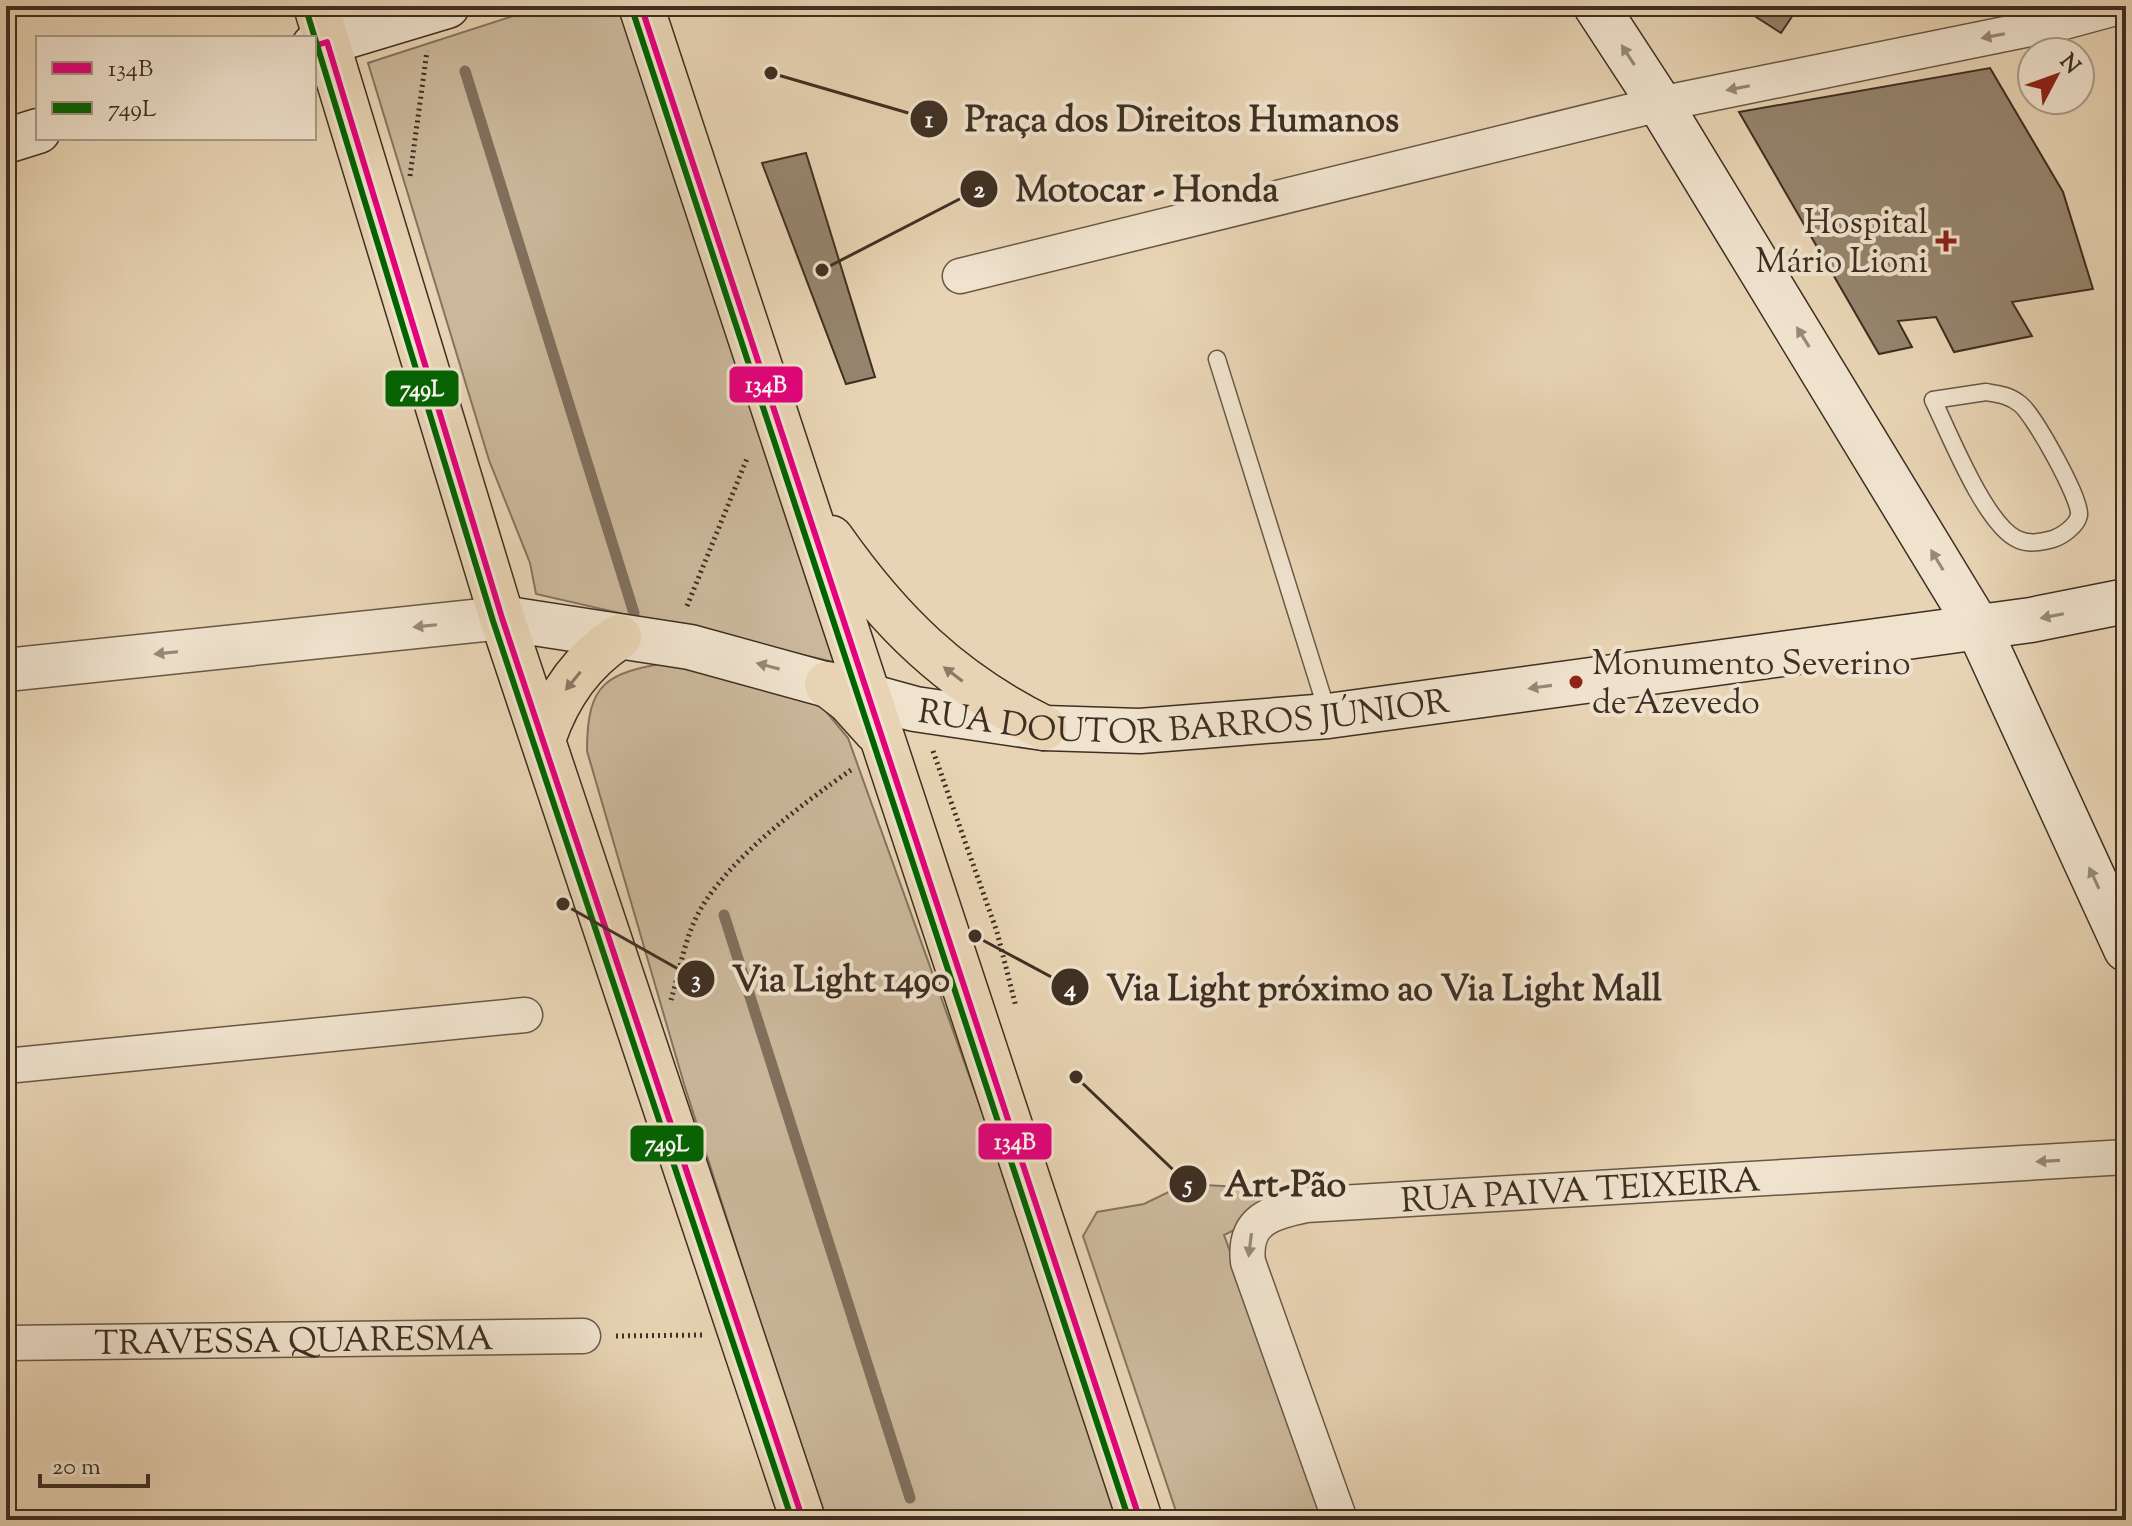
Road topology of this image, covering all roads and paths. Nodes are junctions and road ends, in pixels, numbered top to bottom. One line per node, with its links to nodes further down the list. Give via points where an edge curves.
1 (641, 6): 12 (main road)
2 (1596, 6): 6 (main road, one-way to 2)
3 (2123, 6): 6 (street, one-way to 6)
4 (440, 8): 5 (main road); 9 (path)
5 (319, 31): 16 (main road)
6 (1660, 104): 10 (street); 17 (main road, one-way to 6)
7 (36, 132): 8 (main road)
8 (6, 141)
9 (410, 180)
10 (960, 276)
11 (1217, 359): 23 (lane)
12 (772, 398): 14 (main road); 19 (path)
13 (1933, 400): 13 (lane, via 1986,392 2020,404 2076,498 2075,523 2059,537 2028,543 2003,528 1980,495)
14 (806, 500): 22 (main road); 24 (main road, one-way to 14, via 973,689 933,658 863,581)
15 (2126, 601): 17 (main road, RUA DOUTOR BARROS JÚNIOR, one-way to 17)
16 (502, 618): 18 (main road, RUA DOUTOR BARROS JÚNIOR); 20 (street, RUA DOUTOR BARROS JÚNIOR, one-way to 20); 25 (main road)
17 (1978, 627): 23 (main road, RUA DOUTOR BARROS JÚNIOR, one-way to 23); 27 (main road, one-way to 17)
18 (619, 637): 19 (main road, RUA DOUTOR BARROS JÚNIOR); 25 (main road, one-way to 25, via 568,687)
19 (672, 644): 21 (main road, RUA DOUTOR BARROS JÚNIOR, one-way to 19)
20 (6, 670)
21 (827, 684): 22 (main road, RUA DOUTOR BARROS JÚNIOR); 26 (main road, via 849,701)
22 (870, 697): 24 (main road, RUA DOUTOR BARROS JÚNIOR); 26 (main road)
23 (1328, 716): 24 (main road, RUA DOUTOR BARROS JÚNIOR, via 1140,731)
24 (1044, 728)
25 (544, 737): 32 (main road)
26 (884, 743): 28 (path, via 739,861 699,912); 36 (main road)
27 (2126, 949)
28 (670, 1013)
29 (525, 1015): 30 (street)
30 (6, 1066)
31 (2126, 1157): 37 (street, RUA PAIVA TEIXEIRA, one-way to 37, via 1306,1205 1278,1211 1251,1230 1248,1262)
32 (742, 1334): 33 (path); 35 (main road)
33 (583, 1336): 34 (street, TRAVESSA QUARESMA)
34 (6, 1343)
35 (803, 1520)
36 (1140, 1520)
37 (1340, 1520)

